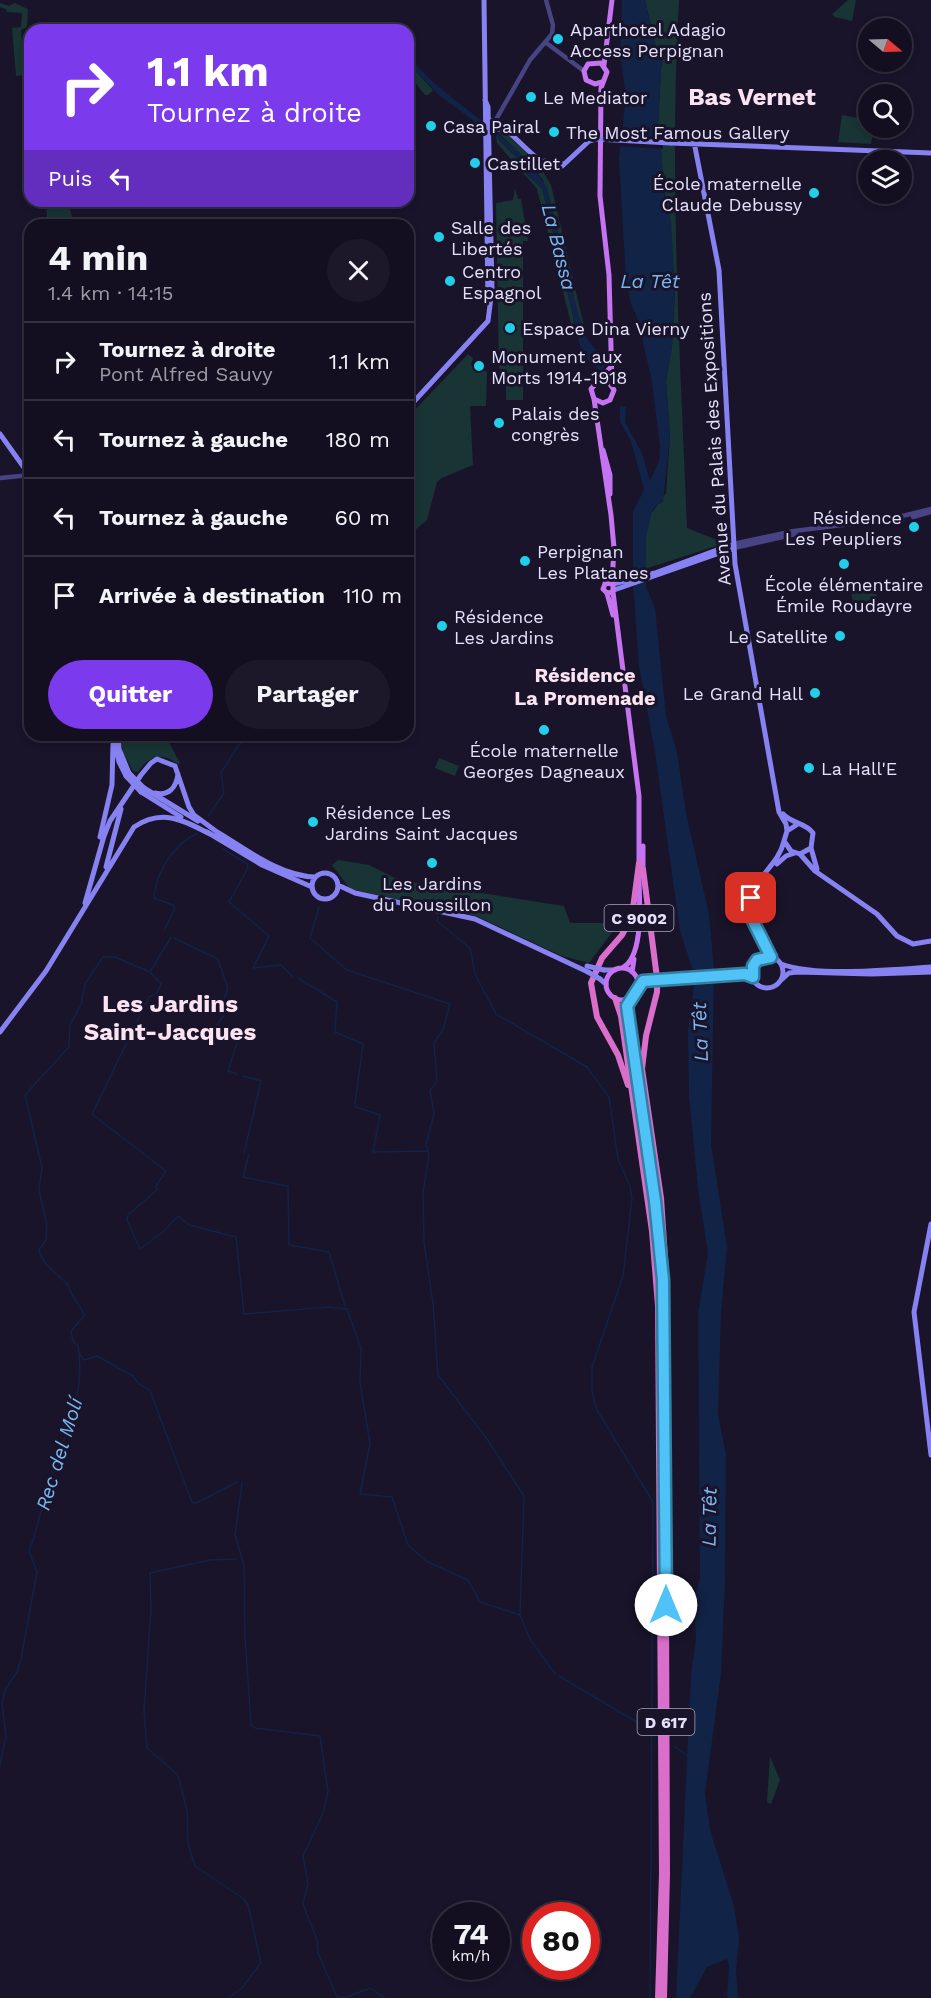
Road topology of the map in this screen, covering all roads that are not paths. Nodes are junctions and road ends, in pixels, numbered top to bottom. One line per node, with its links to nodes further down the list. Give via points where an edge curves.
1 (484, 0): 14 (main road)
2 (545, 0): 4 (street, via 551,30)
3 (610, 0): 5 (main road)
4 (545, 42): 7 (street); 14 (street)
5 (606, 48): 6 (main road); 9 (main road)
6 (595, 61): 8 (main road); 9 (main road)
7 (575, 62): 8 (street); 10 (street)
8 (588, 64): 10 (main road)
9 (604, 65): 11 (main road, via 607,72)
10 (584, 71): 12 (main road, via 586,80)
11 (602, 82): 12 (main road); 13 (main road)
12 (595, 84): 13 (main road)
13 (602, 96): 19 (main road, via 600,196 609,275)
14 (489, 129): 17 (main road, via 508,129); 23 (main road, via 488,321)
15 (694, 142): 16 (main road); 18 (main road, bridge, via 594,139); 31 (main road, Avenue du Palais des Expositions, via 718,261)
16 (931, 153)
17 (542, 160): 18 (main road); 18 (main road, via 559,169)
18 (564, 164)
19 (611, 366): 20 (main road); 21 (main road)
20 (601, 379): 21 (main road); 22 (main road, via 592,385)
21 (612, 384): 24 (main road, via 612,397)
22 (594, 399): 24 (main road); 25 (main road)
23 (414, 402)
24 (603, 403): 25 (main road)
25 (597, 416): 32 (main road, via 609,506)
26 (0, 434): 27 (main road)
27 (24, 468)
28 (24, 476): 29 (street)
29 (0, 478)
30 (931, 510): 31 (street, via 894,522)
31 (734, 546): 32 (main road); 40 (main road, Avenue du Palais des Expositions, via 737,584)
32 (613, 587): 49 (main road, C 9002, via 642,799)
33 (113, 741): 35 (main road)
34 (119, 741): 37 (main road)
35 (113, 744): 37 (main road); 48 (main road, via 112,785)
36 (178, 773): 38 (main road, via 176,784 165,794); 39 (main road, via 175,766 157,759); 43 (main road, via 194,815)
37 (128, 774): 38 (main road, bridge)
38 (142, 790): 43 (main road); 44 (main road)
39 (128, 793): 48 (main road, via 104,836); 51 (main road)
40 (778, 805): 41 (main road, via 786,817); 42 (main road, Avenue du Palais des Expositions)
41 (798, 824): 42 (main road); 46 (main road, via 811,830)
42 (787, 831): 45 (main road)
43 (218, 832): 52 (main road, via 278,867)
44 (210, 834): 51 (main road, via 167,815 145,819 124,839); 54 (main road)
45 (784, 841): 47 (main road, via 788,849); 55 (main road, via 778,858)
46 (811, 848): 47 (main road); 50 (main road)
47 (797, 853): 50 (main road); 55 (main road, via 782,858)
48 (97, 862): 58 (main road)
49 (641, 866): 66 (main road, C 9002, via 638,940 628,964); 71 (main road, C 9002, via 642,931); 80 (highway, via 632,916 602,958 591,983 597,1017 618,1056); 82 (highway, via 657,992 642,1069 665,1234)
50 (823, 876): 60 (main road, via 877,914 904,941)
51 (103, 877): 58 (main road)
52 (315, 877): 53 (main road, via 327,873 335,877); 54 (main road)
53 (338, 885): 56 (main road); 57 (main road)
54 (312, 887): 57 (main road, via 320,898)
55 (754, 891): 59 (main road, via 750,913)
56 (355, 893): 57 (main road); 67 (main road, via 475,919)
57 (334, 895)
58 (76, 922): 79 (main road, via 46,971)
59 (762, 937): 61 (main road); 62 (main road)
60 (931, 941)
61 (771, 957): 62 (main road); 63 (main road)
62 (760, 958): 64 (main road)
63 (781, 964): 65 (main road, via 837,970); 74 (main road)
64 (753, 966): 70 (main road); 72 (main road)
65 (931, 967)
66 (622, 968): 68 (main road); 71 (main road)
67 (588, 969): 68 (main road, bridge); 75 (main road, bridge)
68 (615, 970): 75 (main road)
69 (931, 972): 74 (main road, via 798,972 789,973)
70 (745, 974): 72 (main road); 73 (main road, bridge)
71 (634, 975): 73 (main road); 76 (main road)
72 (753, 977): 74 (main road, via 758,985 766,987)
73 (645, 981): 76 (main road)
74 (780, 981)
75 (606, 984): 78 (main road)
76 (637, 988): 77 (main road)
77 (632, 996): 78 (main road, via 624,1000); 82 (highway, D 617, via 627,1002 627,1014 655,1201)
78 (615, 998): 80 (highway, D 617)
79 (0, 1032)
80 (633, 1104): 84 (highway, D 617, via 652,1231 658,1316 662,1874)
81 (931, 1224): 83 (main road, via 914,1312)
82 (665, 1331): 85 (highway, D 617)
83 (931, 1455)
84 (658, 1998)
85 (664, 1998)

